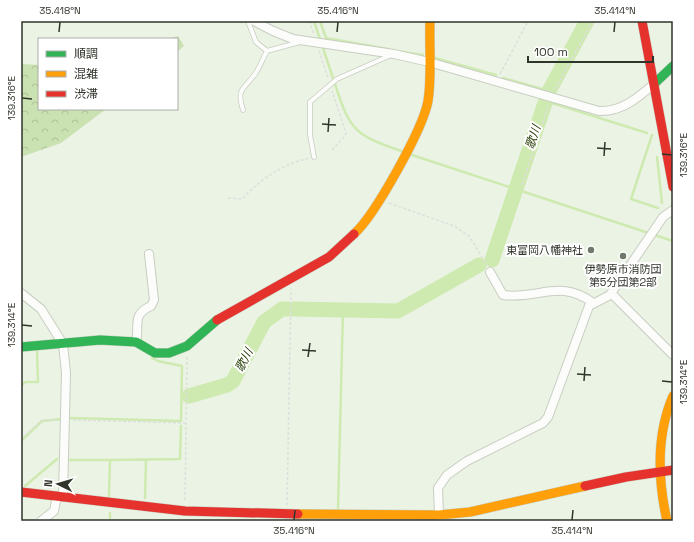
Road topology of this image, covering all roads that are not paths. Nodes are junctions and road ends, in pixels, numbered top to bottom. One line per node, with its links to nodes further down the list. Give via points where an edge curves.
1 (248, 21): 6 (lane, via 256,42)
2 (254, 21): 5 (street, via 273,31)
3 (430, 21): 8 (street)
4 (642, 21): 10 (street)
5 (304, 41): 6 (lane); 7 (street)
6 (267, 51): 11 (lane, via 255,74 241,88)
7 (394, 54): 8 (street); 12 (lane, via 337,79 310,102 310,135)
8 (429, 62): 10 (street, via 587,109 605,111 638,98); 20 (street, via 428,100 424,116 408,150 358,231 329,257 217,320 187,346 169,353 155,353)
9 (673, 66): 10 (street)
10 (655, 83): 13 (street)
11 (243, 110)
12 (314, 157)
13 (673, 188)
14 (673, 210): 18 (street, via 665,214)
15 (149, 254): 20 (street, via 154,300 152,306 142,310 137,318)
16 (490, 272): 19 (street, via 503,295 515,297 561,290 574,292)
17 (21, 293): 21 (street, via 41,309)
18 (611, 293): 19 (street); 23 (street)
19 (594, 303): 30 (street, via 589,306 554,403 543,423 467,461 447,475 438,488)
20 (136, 342): 21 (street, via 100,340)
21 (63, 344): 22 (street); 28 (street, via 66,373)
22 (21, 347)
23 (673, 355)
24 (673, 396): 26 (street, via 662,426)
25 (673, 469): 26 (street)
26 (662, 471): 30 (street); 32 (street, via 663,505)
27 (21, 492): 28 (street)
28 (60, 497): 29 (street, via 184,511); 31 (street, via 54,511)
29 (288, 518): 30 (street)
30 (440, 518)
31 (41, 521)
32 (667, 521)

